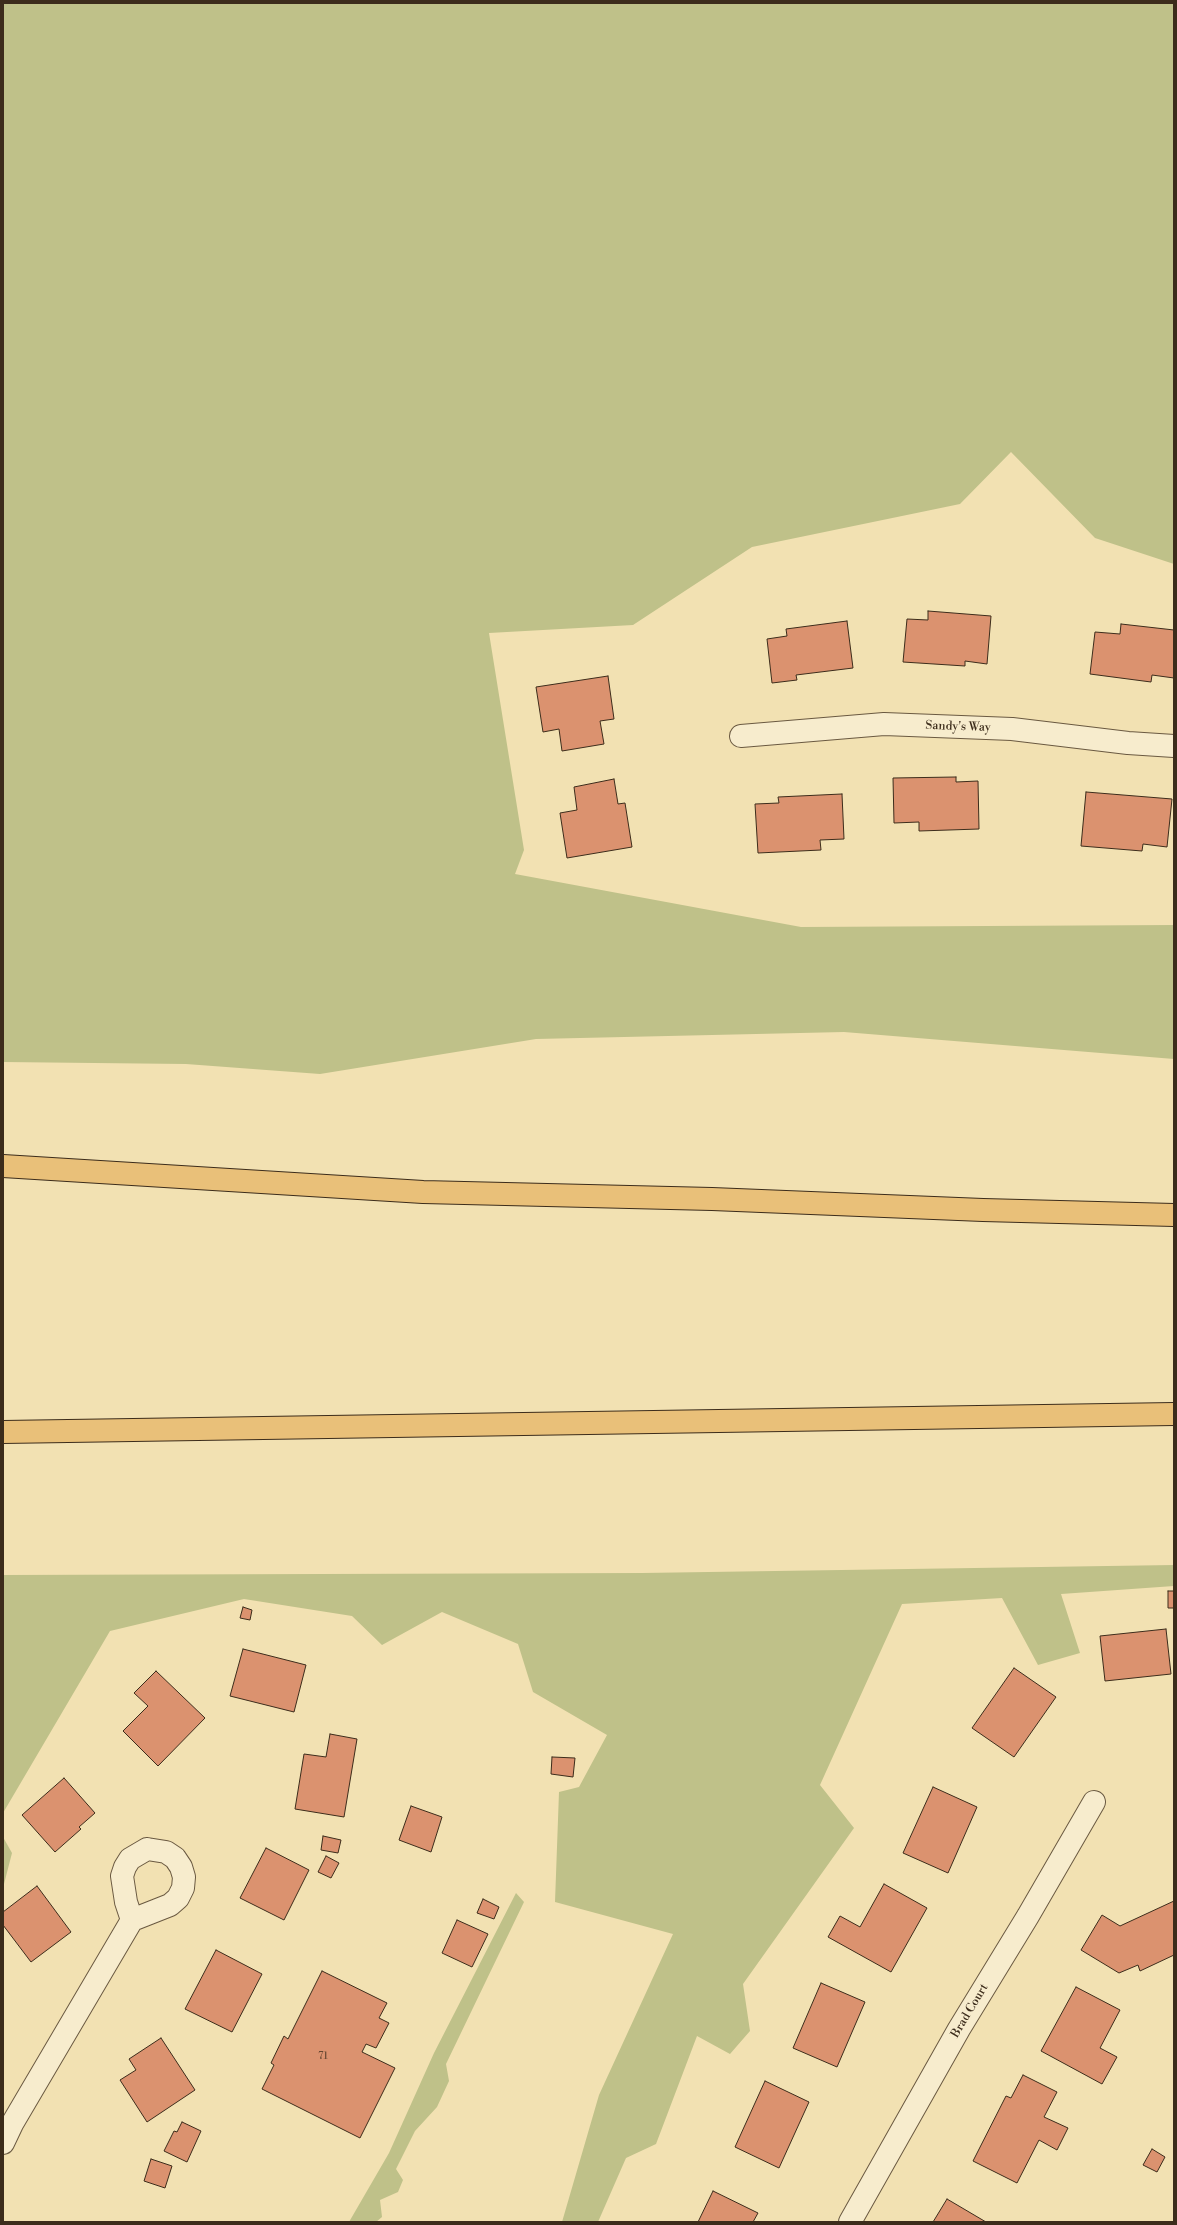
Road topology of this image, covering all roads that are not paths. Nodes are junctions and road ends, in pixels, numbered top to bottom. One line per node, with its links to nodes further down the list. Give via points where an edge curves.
1 (741, 736): 2 (street, Sandy's Way, via 884,724 1012,729)
2 (1174, 746)
3 (3, 1166): 4 (highway, via 423,1192)
4 (1174, 1215)
5 (1174, 1414): 6 (highway)
6 (3, 1432)
7 (1094, 1802): 10 (street, Brad Court, via 959,2028)
8 (132, 1920): 9 (street)
9 (3, 2143)
10 (850, 2222)

